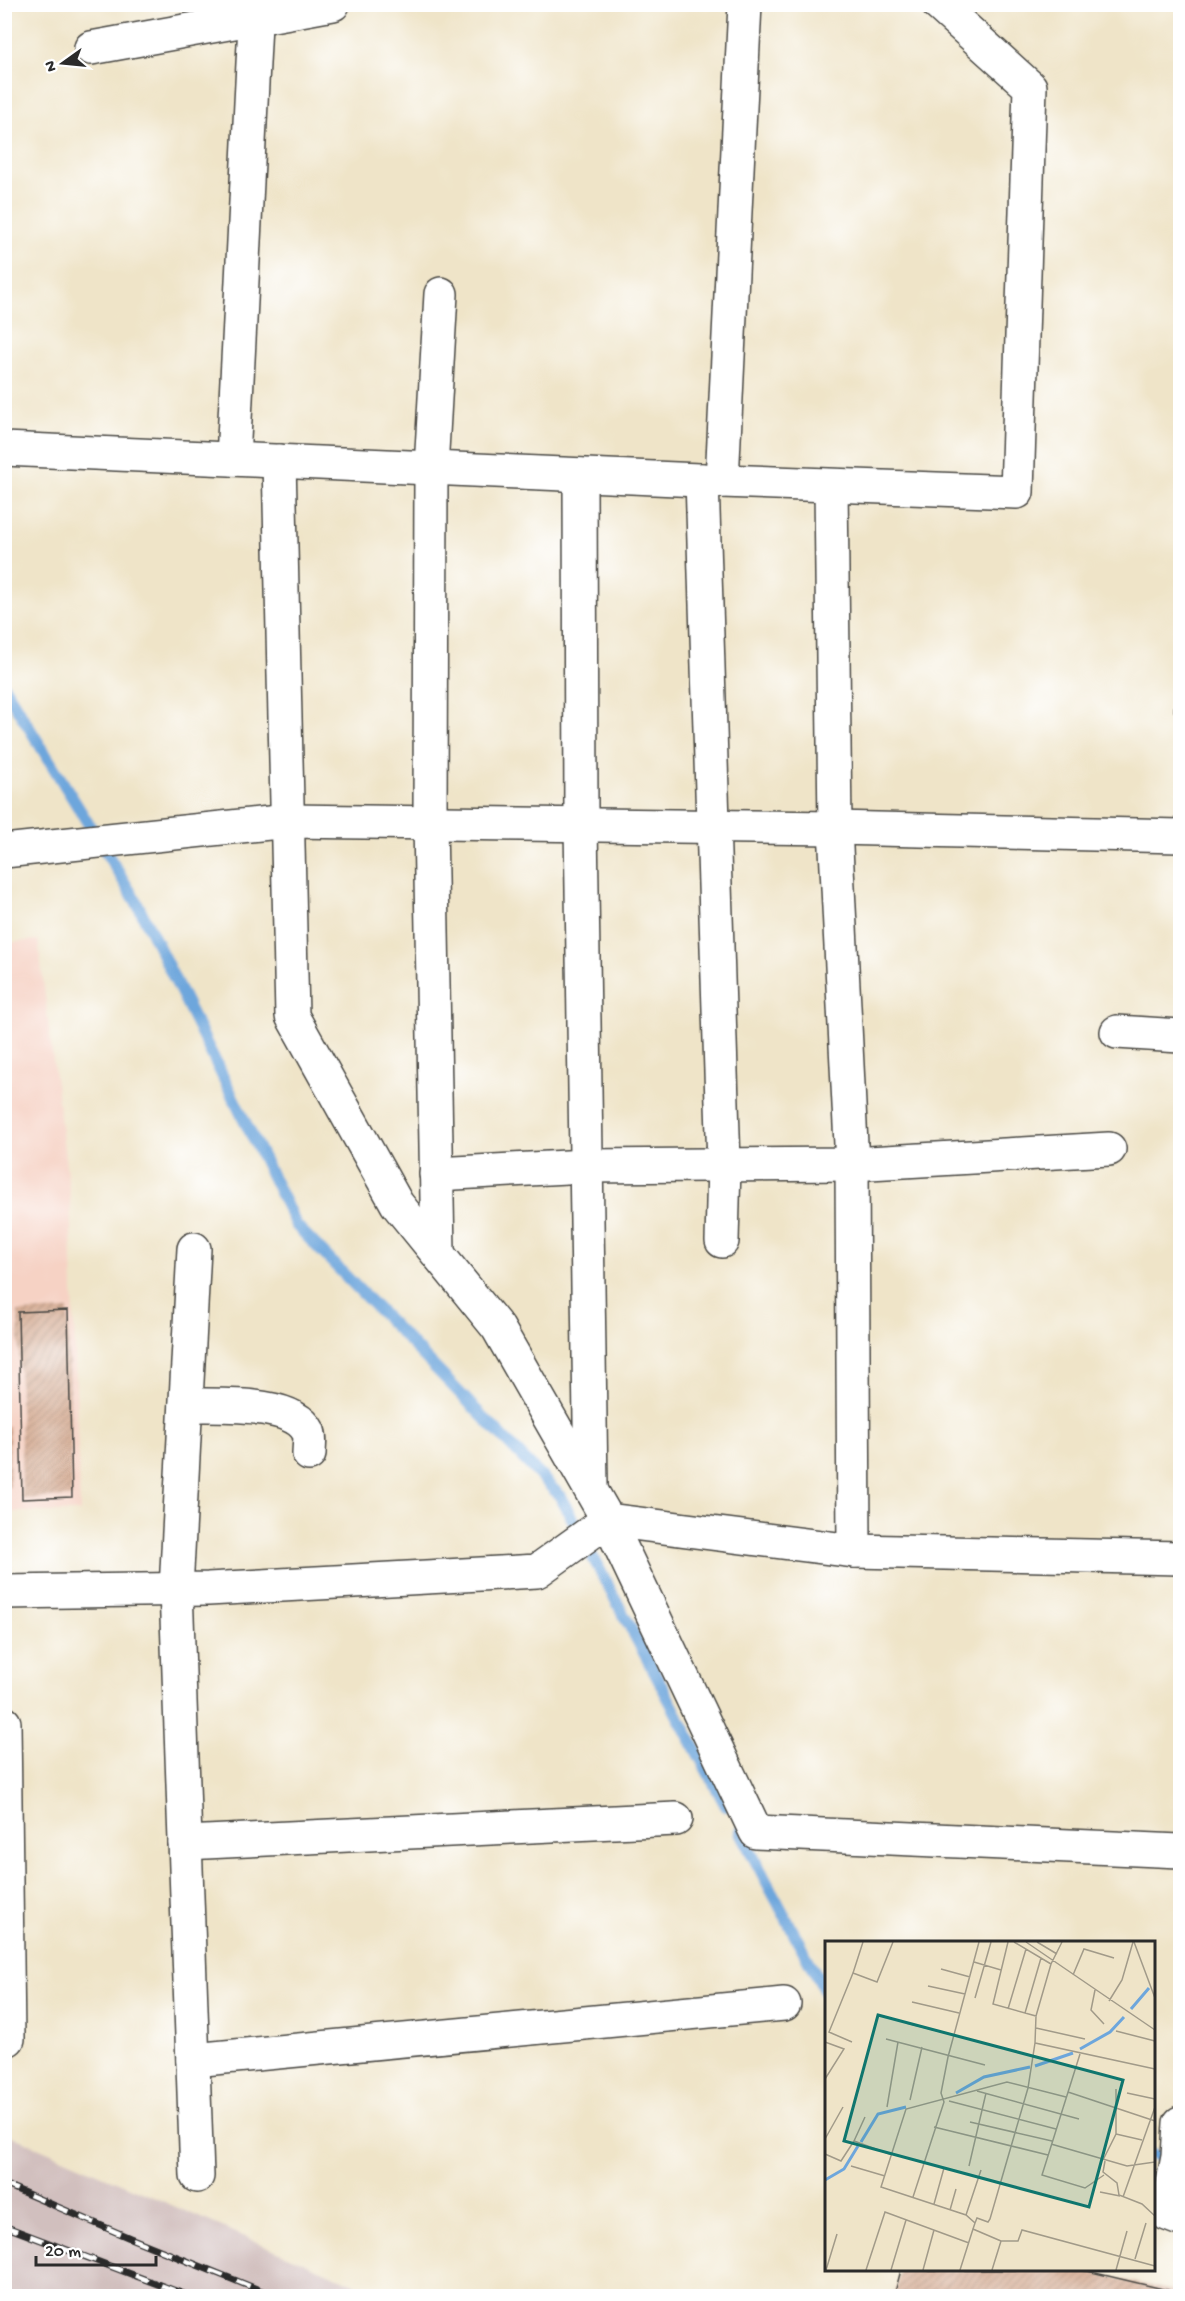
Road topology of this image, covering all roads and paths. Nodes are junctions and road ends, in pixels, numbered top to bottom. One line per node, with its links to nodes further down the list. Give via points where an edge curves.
1 (333, 4): 4 (street)
2 (745, 4): 12 (street)
3 (938, 4): 13 (street, via 1030,87 1017,492)
4 (255, 11): 5 (street); 8 (street)
5 (91, 48)
6 (441, 294): 10 (street)
7 (4, 449): 8 (street)
8 (232, 459): 9 (street)
9 (279, 462): 10 (street); 14 (street)
10 (431, 468): 11 (street); 15 (street)
11 (580, 475): 12 (street); 16 (street)
12 (712, 481): 13 (street); 17 (street)
13 (831, 486): 18 (street)
14 (288, 821): 15 (street); 20 (street); 30 (street, via 292,1016 397,1204)
15 (430, 823): 16 (street); 27 (street)
16 (581, 824): 17 (street); 26 (street)
17 (714, 826): 18 (street); 25 (street)
18 (836, 828): 19 (street); 24 (street)
19 (1180, 836)
20 (4, 851)
21 (1117, 1032): 22 (street)
22 (1180, 1036)
23 (1109, 1149): 24 (street)
24 (852, 1164): 25 (street); 35 (street)
25 (724, 1165): 26 (street); 28 (street)
26 (586, 1166): 27 (street); 33 (street)
27 (436, 1174): 30 (street)
28 (722, 1241)
29 (194, 1249): 31 (street)
30 (438, 1253): 33 (street, via 498,1328)
31 (186, 1405): 32 (street, via 281,1411 302,1422 310,1433); 37 (street)
32 (309, 1454)
33 (591, 1491): 34 (street)
34 (603, 1524): 35 (street); 37 (street, via 537,1571); 42 (street, via 756,1832)
35 (854, 1551): 36 (street)
36 (1180, 1558)
37 (176, 1589): 38 (street); 41 (street)
38 (4, 1592)
39 (4, 1724): 44 (street)
40 (676, 1819): 41 (street)
41 (185, 1843): 45 (street)
42 (1180, 1851)
43 (784, 2004): 45 (street)
44 (8, 2039)
45 (193, 2060): 47 (street)
46 (1180, 2123): 48 (street)
47 (197, 2176)
48 (1167, 2215)

